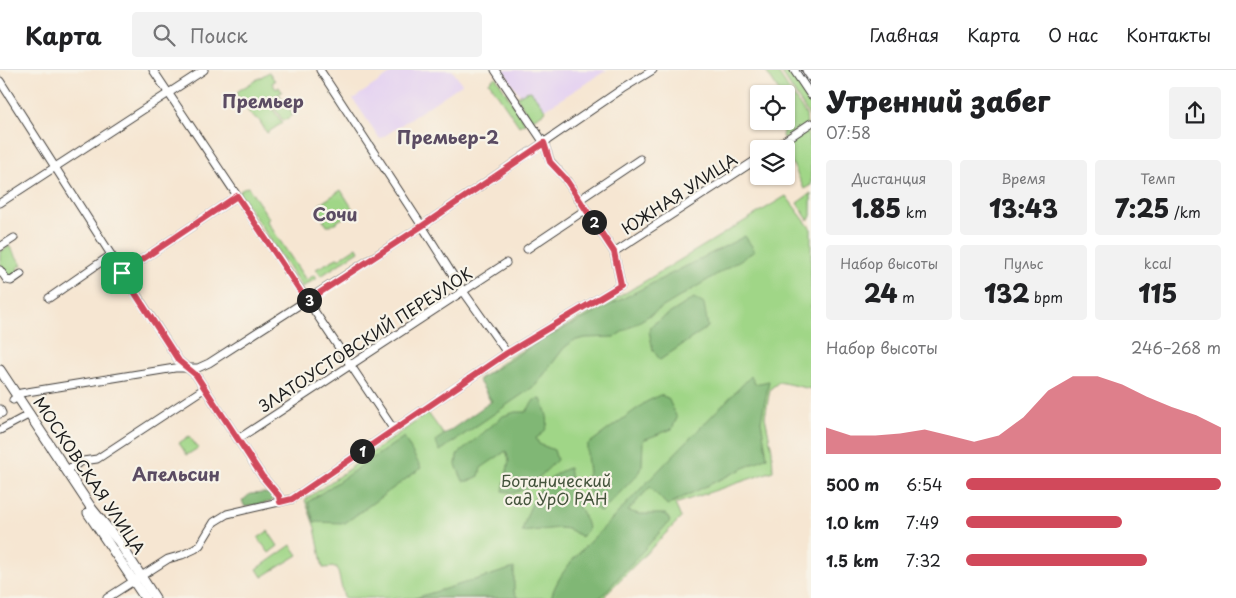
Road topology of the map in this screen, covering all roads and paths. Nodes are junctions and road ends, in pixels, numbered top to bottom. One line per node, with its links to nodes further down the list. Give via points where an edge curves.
1 (153, 70): 11 (street)
2 (204, 70): 11 (street)
3 (320, 70): 23 (street)
4 (495, 70): 15 (street)
5 (653, 70): 8 (street)
6 (795, 70): 12 (main road)
7 (807, 70): 9 (main road)
8 (642, 73): 15 (street)
9 (811, 76)
10 (0, 81): 18 (street)
11 (168, 93): 18 (street); 19 (street)
12 (811, 94)
13 (811, 123): 14 (street)
14 (786, 140)
15 (544, 143): 20 (street, via 550,162); 23 (street)
16 (640, 159): 20 (street)
17 (750, 164): 27 (street, ЮЖНАЯ УЛИЦА)
18 (54, 167): 21 (street); 28 (street)
19 (237, 196): 31 (street); 35 (street)
20 (579, 200): 22 (street)
21 (0, 203)
22 (585, 210): 26 (street); 27 (street)
23 (422, 226): 33 (street); 35 (street)
24 (14, 238): 25 (street)
25 (0, 247)
26 (527, 249)
27 (614, 252): 36 (street, via 621,285)
28 (110, 255): 31 (street); 34 (street)
29 (506, 263): 33 (street, ЗЛАТОУСТОВСКИЙ ПЕРЕУЛОК)
30 (0, 270): 32 (street, via 11,281)
31 (122, 273): 38 (street, via 179,361)
32 (22, 274)
33 (462, 291): 36 (street); 37 (street, ЗЛАТОУСТОВСКИЙ ПЕРЕУЛОК)
34 (49, 298)
35 (307, 301): 37 (street); 38 (street, via 217,359)
36 (507, 353): 47 (street)
37 (350, 366): 47 (street); 48 (street, ЗЛАТОУСТОВСКИЙ ПЕРЕУЛОК)
38 (190, 368): 41 (street); 42 (street, via 21,393)
39 (0, 370): 42 (main road, МОСКОВСКАЯ УЛИЦА)
40 (0, 380): 42 (main road, МОСКОВСКАЯ УЛИЦА)
41 (205, 388): 48 (street); 49 (street, via 97,459)
42 (16, 398): 45 (main road, МОСКОВСКАЯ УЛИЦА)
43 (0, 409): 44 (street)
44 (0, 414)
45 (27, 416): 46 (street); 49 (main road, МОСКОВСКАЯ УЛИЦА); 51 (main road, МОСКОВСКАЯ УЛИЦА)
46 (0, 430)
47 (394, 430): 50 (street, via 292,499)
48 (238, 438): 50 (street)
49 (66, 470): 51 (main road, МОСКОВСКАЯ УЛИЦА, via 118,542)
50 (280, 502): 51 (street, via 227,514 214,522 195,550 170,557)
51 (137, 578): 52 (street); 53 (main road, МОСКОВСКАЯ УЛИЦА); 54 (main road, МОСКОВСКАЯ УЛИЦА)
52 (107, 598)
53 (145, 598)
54 (155, 598)

